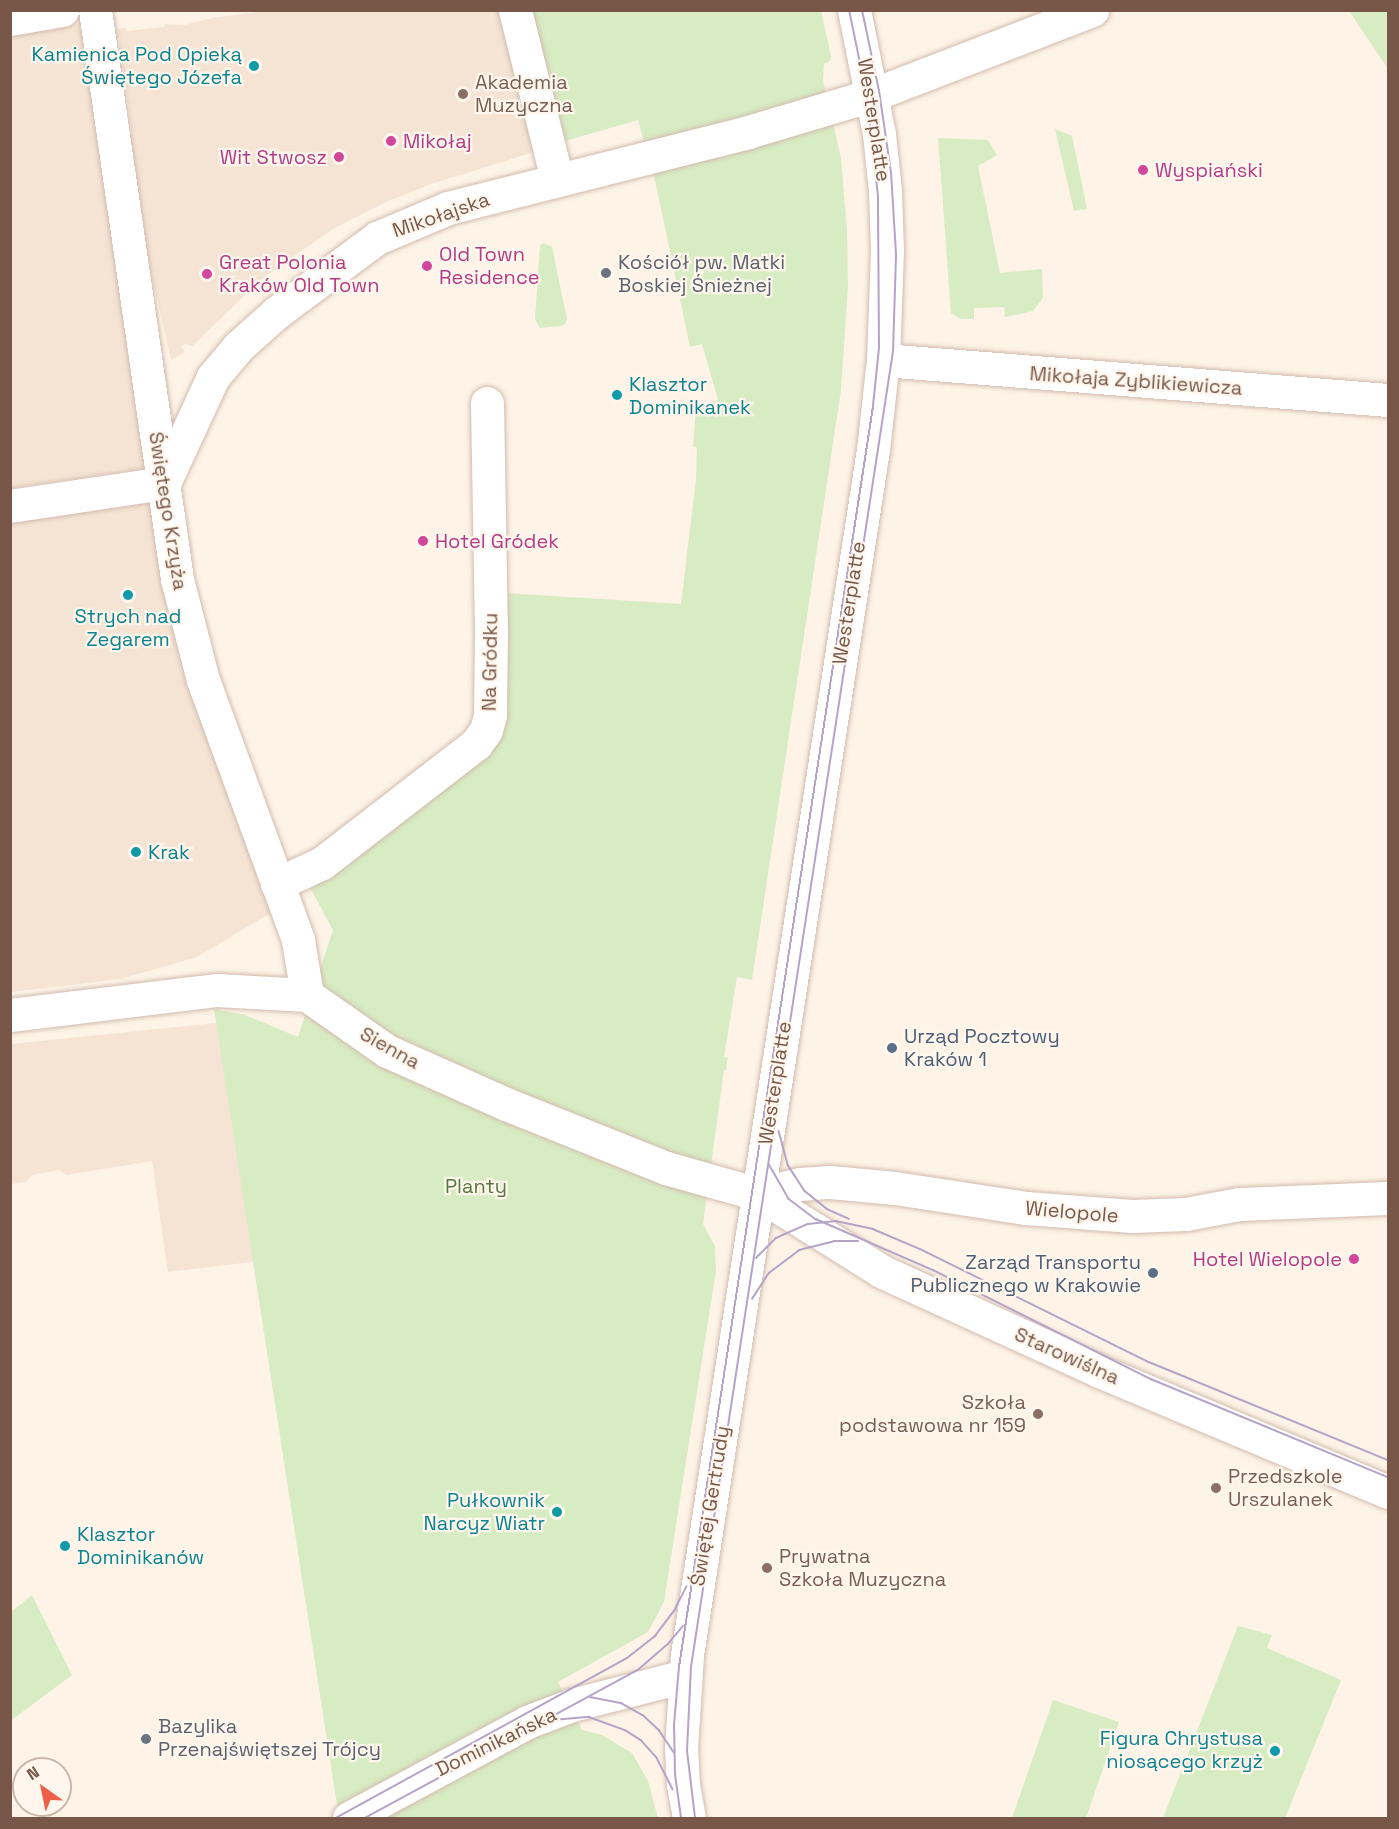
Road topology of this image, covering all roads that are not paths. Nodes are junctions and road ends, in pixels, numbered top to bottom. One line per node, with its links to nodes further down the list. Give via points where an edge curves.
1 (62, 10): 6 (street)
2 (95, 10): 12 (street, Świętego Krzyża)
3 (515, 10): 8 (street)
4 (854, 10): 7 (street, Westerplatte)
5 (1092, 10): 7 (street, Mikołajska)
6 (10, 19)
7 (872, 95): 8 (street, Mikołajska, via 748,132); 9 (street, Westerplatte, via 885,191)
8 (557, 180): 12 (street, Mikołajska, via 448,208 397,228 332,269 276,312 213,377)
9 (883, 360): 10 (street, Mikołaja Zyblikiewicza); 17 (street, Westerplatte, via 873,450)
10 (1389, 400)
11 (487, 403): 14 (street, Na Gródku, via 491,632 490,716 486,730 476,744 322,863)
12 (164, 483): 13 (street); 14 (street, Świętego Krzyża, via 177,579 203,680)
13 (10, 507)
14 (277, 884): 15 (street, Świętego Krzyża, via 298,940)
15 (307, 995): 16 (street, via 217,990); 17 (street, Sienna, via 387,1051 506,1104 666,1168)
16 (10, 1015)
17 (758, 1194): 18 (street, Wielopole, via 830,1182 1026,1208 1132,1216 1186,1214 1239,1204); 19 (street, Starowiślna, via 891,1276 1099,1371); 20 (street, Świętej Gertrudy)
18 (1389, 1198)
19 (1389, 1492)
20 (685, 1676): 21 (street, Dominikańska, via 527,1722); 22 (street, Świętej Gertrudy, via 681,1769)
21 (349, 1818)
22 (689, 1818)

